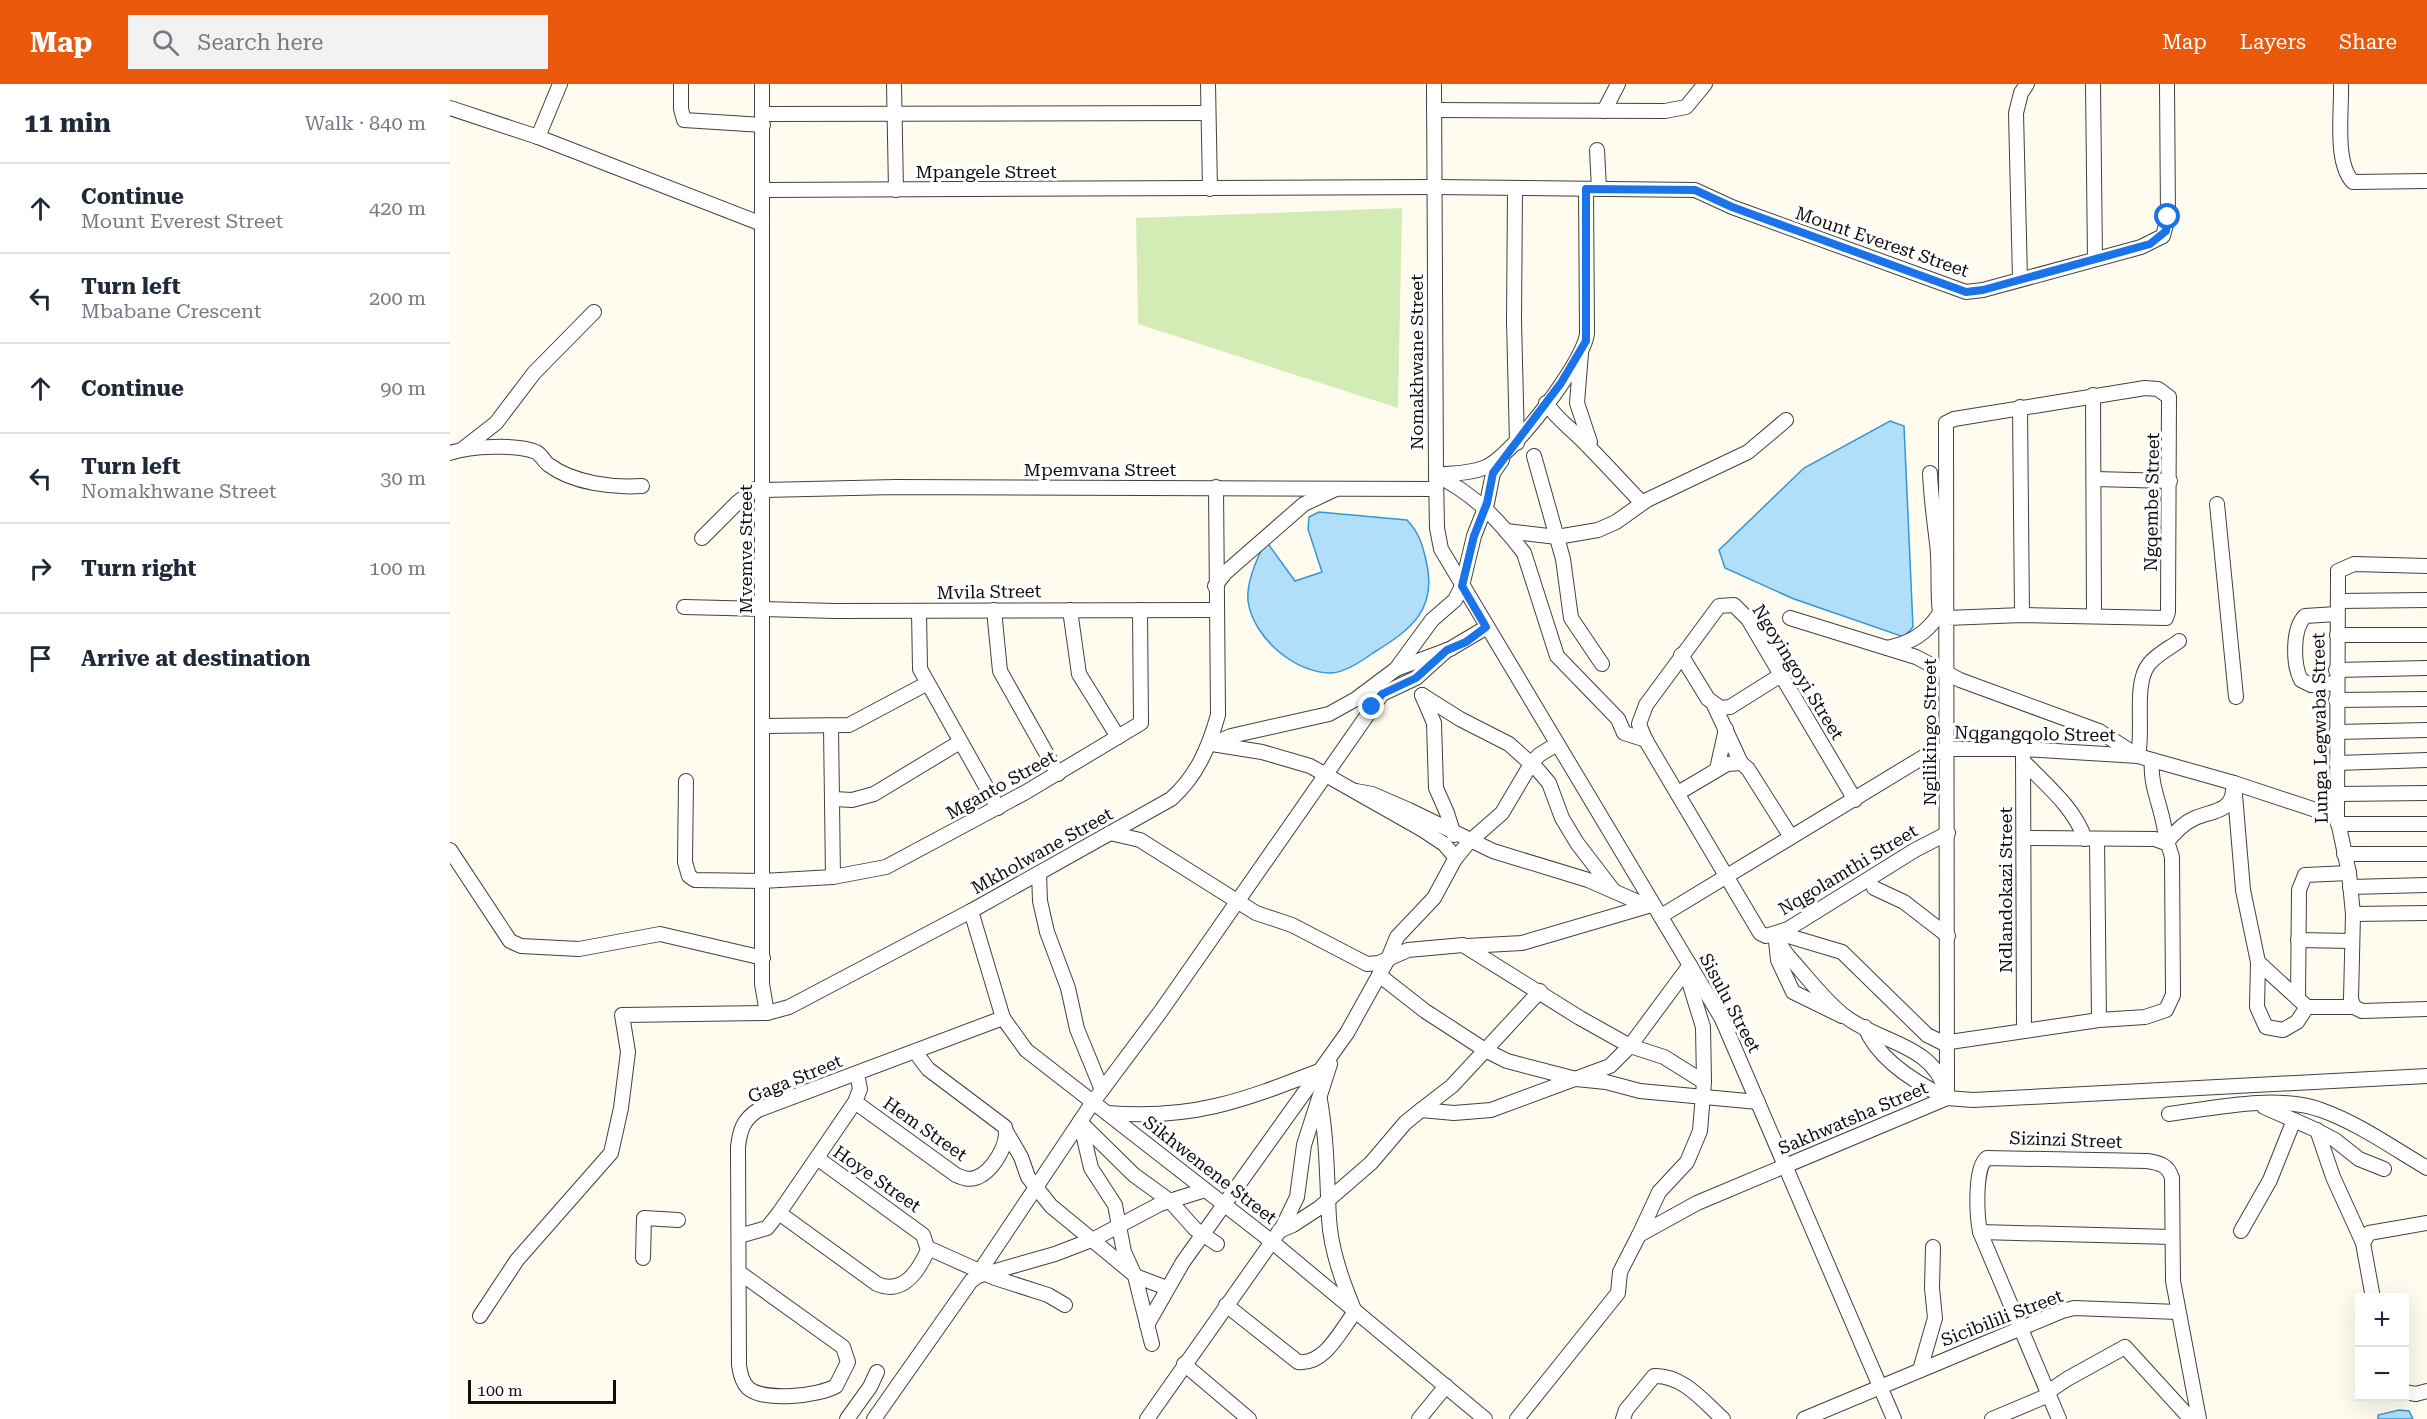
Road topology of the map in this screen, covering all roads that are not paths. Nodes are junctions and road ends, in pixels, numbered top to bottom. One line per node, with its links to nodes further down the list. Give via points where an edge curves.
1 (560, 84): 19 (street)
2 (681, 84): 18 (street, via 684,120)
3 (762, 84): 18 (street, Mvemve Street)
4 (894, 84): 17 (street)
5 (1209, 84): 16 (street)
6 (1434, 84): 14 (street, Nomakhwane Street)
7 (1618, 84): 15 (street)
8 (1705, 84): 15 (street, via 1692,102 1679,110)
9 (2027, 84): 30 (street, via 2016,113)
10 (2093, 84): 29 (street)
11 (2167, 84): 29 (street, Mount Everest Street, via 2166,231 2150,244)
12 (2341, 84): 21 (street, via 2341,143 2346,175 2353,182)
13 (450, 108): 19 (street)
14 (1434, 110): 15 (street); 22 (street, Nomakhwane Street)
15 (1604, 111)
16 (1208, 113): 17 (street); 23 (street)
17 (894, 114): 18 (street); 27 (street)
18 (763, 119): 26 (street, Mvemve Street)
19 (538, 138): 28 (street)
20 (1597, 150): 25 (street)
21 (2427, 181)
22 (1434, 187): 23 (street, Mpangele Street); 24 (street, Mount Everest Street); 44 (street, Nomakhwane Street)
23 (1210, 189): 27 (street, Mpangele Street)
24 (1515, 189): 25 (street, Mount Everest Street); 38 (street)
25 (1592, 189): 30 (street, Mount Everest Street, via 1695,190 1966,292); 32 (street, via 1587,333)
26 (762, 190): 27 (street, Mpangele Street); 28 (street, Mvemve Street)
27 (896, 190)
28 (762, 224): 51 (street, Mvemve Street)
29 (2095, 259): 30 (street, Mount Everest Street)
30 (2020, 279)
31 (594, 312): 39 (street, via 534,373 496,423)
32 (1581, 351): 34 (street); 42 (street, via 1577,403 1586,436)
33 (2093, 395): 35 (street, Ngqembe Street); 45 (street); 46 (street, Ngqembe Street, via 2151,388 2169,397)
34 (1546, 403): 38 (street); 42 (street, via 1561,424 1575,432)
35 (2020, 407): 37 (street, Ngqembe Street); 70 (street)
36 (1786, 420): 52 (street, via 1748,452)
37 (1946, 423): 73 (street, Ngilikingo Street)
38 (1517, 443): 40 (street)
39 (456, 451): 47 (street, via 525,448 539,454 548,465 581,479)
40 (1504, 456): 44 (street, via 1486,467); 54 (street, via 1493,473)
41 (1534, 456): 56 (street)
42 (1598, 456): 52 (street)
43 (1930, 473): 78 (street, via 1940,613 1917,638)
44 (1436, 475): 50 (street, Nomakhwane Street); 54 (street, via 1471,494)
45 (2095, 479): 46 (street); 71 (street)
46 (2170, 481): 71 (street, Ngqembe Street, via 2166,618)
47 (642, 486)
48 (1216, 487): 49 (street, Mpemvana Street); 51 (street, Mpemvana Street); 59 (street, Mkholwane Street)
49 (1337, 488): 50 (street, Mpemvana Street); 59 (street, via 1304,504)
50 (1436, 489): 60 (street, Nomakhwane Street, via 1441,549)
51 (760, 490): 57 (street, via 738,502); 64 (street, Mvemve Street)
52 (1642, 503): 56 (street, via 1598,530)
53 (2217, 504): 88 (street)
54 (1485, 510): 55 (street); 60 (street)
55 (1506, 531): 56 (street); 98 (street, via 1524,553 1557,656 1618,719 1624,733)
56 (1557, 537): 81 (street, via 1570,594 1571,618)
57 (702, 538)
58 (2427, 566): 63 (street, Lunga Legwaba Street, via 2354,564 2338,571)
59 (1215, 586): 68 (street, Mkholwane Street)
60 (1462, 586): 74 (street, Nomakhwane Street); 83 (street, via 1455,600 1431,620)
61 (2427, 600): 63 (street)
62 (684, 607): 64 (street, Mvila Street)
63 (2337, 607): 75 (street, Lunga Legwaba Street); 86 (street, via 2305,616 2300,622 2296,651 2301,680 2311,685)
64 (764, 609): 69 (street, Mvila Street); 92 (street, Mvemve Street)
65 (994, 610): 66 (street, Mvila Street); 69 (street, Mvila Street); 110 (street, via 1000,671)
66 (1070, 610): 67 (street, Mvila Street); 97 (street, via 1079,674)
67 (1140, 610): 68 (street, Mvila Street); 97 (street, Mganto Street, via 1142,723)
68 (1215, 610): 100 (street, Mkholwane Street, via 1218,715)
69 (919, 611): 87 (street, via 918,656)
70 (2022, 615): 71 (street, Ngqembe Street); 73 (street, Ngqembe Street)
71 (2094, 615)
72 (1790, 618): 78 (street)
73 (1947, 618): 85 (street, Ngilikingo Street)
74 (1486, 627): 79 (street); 101 (street, Sisulu Street)
75 (2337, 635): 76 (street); 86 (street, Lunga Legwaba Street)
76 (2427, 635)
77 (2179, 641): 104 (street, via 2149,663 2140,684)
78 (1887, 648): 85 (street, via 1916,657)
79 (1447, 650): 83 (street); 111 (street, via 1416,678 1382,694)
80 (1681, 655): 84 (street, Ngoyingoyi Street, via 1712,612 1727,604 1741,609); 91 (street); 98 (street, Ngoyingoyi Street, via 1641,716 1639,724)
81 (1602, 664)
82 (2427, 668): 86 (street)
83 (1396, 669): 100 (street, via 1329,714)
84 (1781, 675): 91 (street, via 1730,707); 119 (street, Ngoyingoyi Street)
85 (1947, 675): 102 (street, Ngilikingo Street); 104 (street, via 2090,728)
86 (2336, 676): 90 (street, Lunga Legwaba Street)
87 (926, 684): 93 (street, via 861,720); 99 (street)
88 (2236, 697)
89 (2427, 699): 90 (street)
90 (2336, 700): 96 (street, Lunga Legwaba Street)
91 (1714, 705): 94 (street)
92 (763, 726): 93 (street); 141 (street, Mvemve Street)
93 (831, 727): 118 (street)
94 (1726, 729): 106 (street); 109 (street)
95 (2427, 730): 96 (street)
96 (2336, 732): 107 (street, Lunga Legwaba Street)
97 (1119, 737): 110 (street, Mganto Street)
98 (1646, 740): 115 (street, Ngoyingoyi Street)
99 (960, 742): 118 (street, via 874,794 852,800); 120 (street)
100 (1211, 744): 111 (street, via 1289,759); 121 (street, Mkholwane Street, via 1182,790)
101 (1557, 744): 108 (street); 146 (street, Sisulu Street)
102 (1948, 749): 103 (street, Nqgangqolo Street); 119 (street, Nqgangqolo Street, via 1925,756); 125 (street, Ngilikingo Street)
103 (2023, 755): 104 (street, Nqgangqolo Street); 128 (street, Ndlandokazi Street); 129 (street)
104 (2145, 758): 113 (street, Nqgangqolo Street); 132 (street, via 2166,826)
105 (2427, 760): 107 (street)
106 (1741, 763): 109 (street); 127 (street)
107 (2337, 763): 117 (street, Lunga Legwaba Street)
108 (1531, 764): 124 (street, via 1509,744 1422,695 1434,723 1436,788); 131 (street, via 1502,813); 144 (street, via 1549,783 1562,818)
109 (1717, 769): 115 (street)
110 (1058, 774): 120 (street, Mganto Street)
111 (1325, 774): 114 (street); 145 (street)
112 (686, 781): 141 (street, Mganto Street, via 685,862 689,876 695,880)
113 (2234, 783): 122 (street, Nqgangqolo Street); 132 (street, via 2233,798 2223,810 2193,819); 157 (street, via 2243,890)
114 (1356, 791): 124 (street, via 1372,794); 136 (street, via 1437,839)
115 (1678, 793): 139 (street, Ngoyingoyi Street)
116 (2427, 793): 117 (street)
117 (2337, 794): 122 (street, Lunga Legwaba Street)
118 (834, 799): 138 (street)
119 (1855, 800): 127 (street, Nqgangqolo Street)
120 (998, 808): 138 (street, Mganto Street, via 886,867)
121 (1140, 816): 126 (street, Mkholwane Street); 130 (street)
122 (2338, 821): 123 (street, Nqgangqolo Street); 134 (street, Lunga Legwaba Street)
123 (2427, 824)
124 (1453, 830): 131 (street); 136 (street)
125 (1948, 832): 150 (street, Nqgolamthi Street); 151 (street, Ngilikingo Street)
126 (1110, 833): 130 (street, Nqgangqolo Street); 137 (street, Mkholwane Street)
127 (1791, 837): 139 (street, Nqgangqolo Street)
128 (2024, 838): 129 (street); 169 (street, Ndlandokazi Street)
129 (2091, 839): 132 (street, via 2155,839); 167 (street)
130 (1140, 840): 145 (street, Nqgangqolo Street)
131 (1471, 840): 136 (street); 144 (street, via 1493,851)
132 (2166, 843): 167 (street, via 2172,857 2171,1003 2156,1015)
133 (450, 850): 155 (street, via 510,941 521,946 579,949 660,934)
134 (2344, 854): 135 (street); 140 (street, Lunga Legwaba Street)
135 (2427, 854)
136 (1456, 858): 156 (street, via 1434,898 1397,937)
137 (1039, 873): 147 (street, Mkholwane Street); 180 (street, via 1047,932 1068,988 1077,1029)
138 (833, 877): 141 (street, Mganto Street)
139 (1728, 877): 146 (street, Nqgangqolo Street); 150 (street, Nqgolamthi Street, via 1760,933)
140 (2349, 880): 142 (street); 149 (street, Lunga Legwaba Street); 152 (street, via 2305,875 2299,890)
141 (762, 881): 155 (street, Mvemve Street)
142 (2427, 885)
143 (1874, 888): 151 (street, via 1904,902)
144 (1613, 890): 146 (street)
145 (1237, 902): 156 (street, Nqgangqolo Street, via 1367,964); 180 (street)
146 (1654, 910): 154 (street, Nqgangqolo Street, via 1522,943); 158 (street, Sisulu Street)
147 (971, 911): 164 (street, Mkholwane Street, via 789,1007); 166 (street, Sikhwenene Street)
148 (2427, 913): 149 (street)
149 (2353, 914): 153 (street, Lunga Legwaba Street)
150 (1778, 933): 165 (street, via 1788,956); 165 (street, via 1778,960 1793,992); 170 (street, via 1842,952 1927,1035 1943,1043)
151 (1948, 936): 170 (street, Ngilikingo Street)
152 (2298, 940): 153 (street); 161 (street)
153 (2352, 941): 162 (street, Lunga Legwaba Street)
154 (1467, 946): 156 (street, Nqgangqolo Street, via 1408,950); 160 (street)
155 (763, 958): 164 (street, Mvemve Street)
156 (1388, 959): 159 (street)
157 (2258, 962): 161 (street); 161 (street, via 2256,1007 2266,1027 2283,1030 2297,1022)
158 (1690, 965): 171 (street); 179 (street, via 1690,985 1703,1027); 186 (street, Sisulu Street, via 1722,1019)
159 (1379, 975): 172 (street, via 1402,995); 174 (street)
160 (1539, 991): 171 (street); 172 (street)
161 (2303, 1003): 162 (street)
162 (2354, 1007): 163 (street, via 2361,1011)
163 (2427, 1009)
164 (767, 1013): 230 (street, Mkholwane Street, via 622,1015 628,1052 611,1153 517,1260)
165 (1845, 1017): 168 (street)
166 (1003, 1018): 173 (street, Gaga Street); 185 (street, Sikhwenene Street, via 1026,1050)
167 (2099, 1020): 169 (street)
168 (1865, 1028): 183 (street, via 1879,1053); 183 (street, via 1895,1040 1931,1063)
169 (2024, 1031): 170 (street)
170 (1948, 1041): 183 (street, Ngilikingo Street)
171 (1630, 1046): 178 (street, via 1610,1066); 179 (street, via 1664,1057)
172 (1485, 1050): 178 (street, via 1507,1061); 188 (street, via 1452,1086)
173 (916, 1053): 176 (street, Gaga Street); 194 (street, via 928,1069 999,1119)
174 (1334, 1053): 175 (street); 181 (street)
175 (1319, 1071): 189 (street, via 1218,1107 1171,1114); 203 (street)
176 (857, 1074): 184 (street, via 860,1089); 211 (street, Gaga Street, via 758,1110 744,1123 738,1147)
177 (2427, 1076): 183 (street, Sakhwatsha Street, via 1973,1100)
178 (1576, 1079): 182 (street); 188 (street, via 1477,1113)
179 (1704, 1082): 182 (street)
180 (1102, 1090): 185 (street)
181 (1319, 1093): 201 (street); 213 (street, via 1304,1145 1297,1197)
182 (1702, 1098): 186 (street); 210 (street, via 1700,1131 1687,1162 1659,1192)
183 (1947, 1098): 196 (street, Sakhwatsha Street)
184 (855, 1102): 194 (street, Hem Street, via 966,1179 982,1175 1006,1142); 195 (street)
185 (1093, 1102): 189 (street, Sikhwenene Street); 192 (street)
186 (1758, 1102): 196 (street, Sisulu Street)
187 (2257, 1105): 190 (street); 191 (street); 197 (street, via 2296,1104 2322,1110 2359,1127)
188 (1421, 1110): 201 (street, via 1371,1163)
189 (1107, 1113): 200 (street, Sikhwenene Street)
190 (2169, 1114)
191 (2294, 1120): 193 (street); 208 (street, via 2270,1180)
192 (1080, 1121): 199 (street); 202 (street, via 1134,1175); 207 (street, via 1090,1168 1115,1205)
193 (2317, 1130): 198 (street, via 2359,1160); 216 (street)
194 (1007, 1133): 199 (street)
195 (817, 1158): 204 (street); 219 (street, Hoye Street, via 918,1230)
196 (1786, 1165): 210 (street, Sakhwatsha Street, via 1697,1203); 238 (street, Sisulu Street)
197 (2427, 1168)
198 (2384, 1169)
199 (1035, 1187): 215 (street, via 1050,1206); 221 (street)
200 (1205, 1190): 202 (street); 203 (street, Sikhwenene Street)
201 (1330, 1197): 213 (street); 228 (street, via 1335,1255)
202 (1170, 1201): 207 (street); 212 (street)
203 (1225, 1206): 212 (street); 213 (street, Sikhwenene Street)
204 (779, 1213): 211 (street, via 767,1228); 219 (street, via 884,1287 899,1287 909,1280)
205 (678, 1220): 220 (street, via 644,1218)
206 (2427, 1222): 216 (street, via 2369,1233)
207 (1120, 1227): 215 (street); 223 (street, via 1124,1252)
208 (2241, 1231)
209 (1980, 1232): 214 (street); 214 (street, Sizinzi Street, via 1980,1166 1987,1158 1999,1156 2158,1162 2169,1170 2172,1178); 232 (street, Sizinzi Street)
210 (1639, 1235): 249 (street, via 1620,1272 1618,1293)
211 (739, 1236): 222 (street, Gaga Street)
212 (1202, 1236): 217 (street); 224 (street)
213 (1275, 1236): 227 (street); 228 (street, Sikhwenene Street)
214 (2172, 1237): 229 (street, Sizinzi Street)
215 (1093, 1239): 221 (street, via 1055,1254); 223 (street)
216 (2363, 1243): 225 (street)
217 (1217, 1245)
218 (1933, 1247): 235 (street, via 1935,1318)
219 (927, 1248): 221 (street)
220 (643, 1258)
221 (982, 1272): 226 (street, via 1048,1295); 244 (street, via 971,1281)
222 (740, 1273): 222 (street, Gaga Street, via 739,1365 748,1388 766,1395 818,1394 836,1386 848,1362 843,1347)
223 (1135, 1275): 224 (street); 231 (street)
224 (1167, 1288): 231 (street)
225 (2372, 1293)
226 (1065, 1305)
227 (1227, 1305): 228 (street, via 1298,1362 1308,1363 1319,1359); 234 (street)
228 (1355, 1312): 237 (street, Sikhwenene Street)
229 (2178, 1312): 232 (street, Sicibilili Street, via 2074,1308); 242 (street, Sizinzi Street)
230 (480, 1317)
231 (1147, 1325): 233 (street)
232 (2019, 1327): 235 (street, Sicibilili Street); 241 (street, Sizinzi Street)
233 (1152, 1344)
234 (1184, 1364): 245 (street); 246 (street)
235 (1920, 1370): 238 (street, Sicibilili Street)
236 (877, 1372): 243 (street)
237 (1446, 1386): 247 (street); 248 (street, Sikhwenene Street)
238 (1880, 1386): 252 (street, Sicibilili Street); 253 (street, Sisulu Street)
239 (2427, 1391): 240 (street)
240 (2409, 1393)
241 (2048, 1394): 242 (street, via 2125,1347); 254 (street); 255 (street, Sizinzi Street)
242 (2194, 1417)
243 (846, 1419)
244 (874, 1419)
245 (1147, 1419)
246 (1249, 1419)
247 (1419, 1419)
248 (1485, 1419)
249 (1517, 1419)
250 (1623, 1419): 251 (street, via 1654,1376 1662,1376 1679,1380)
251 (1723, 1419)
252 (1804, 1419)
253 (1894, 1419)
254 (1992, 1419)
255 (2059, 1419)

